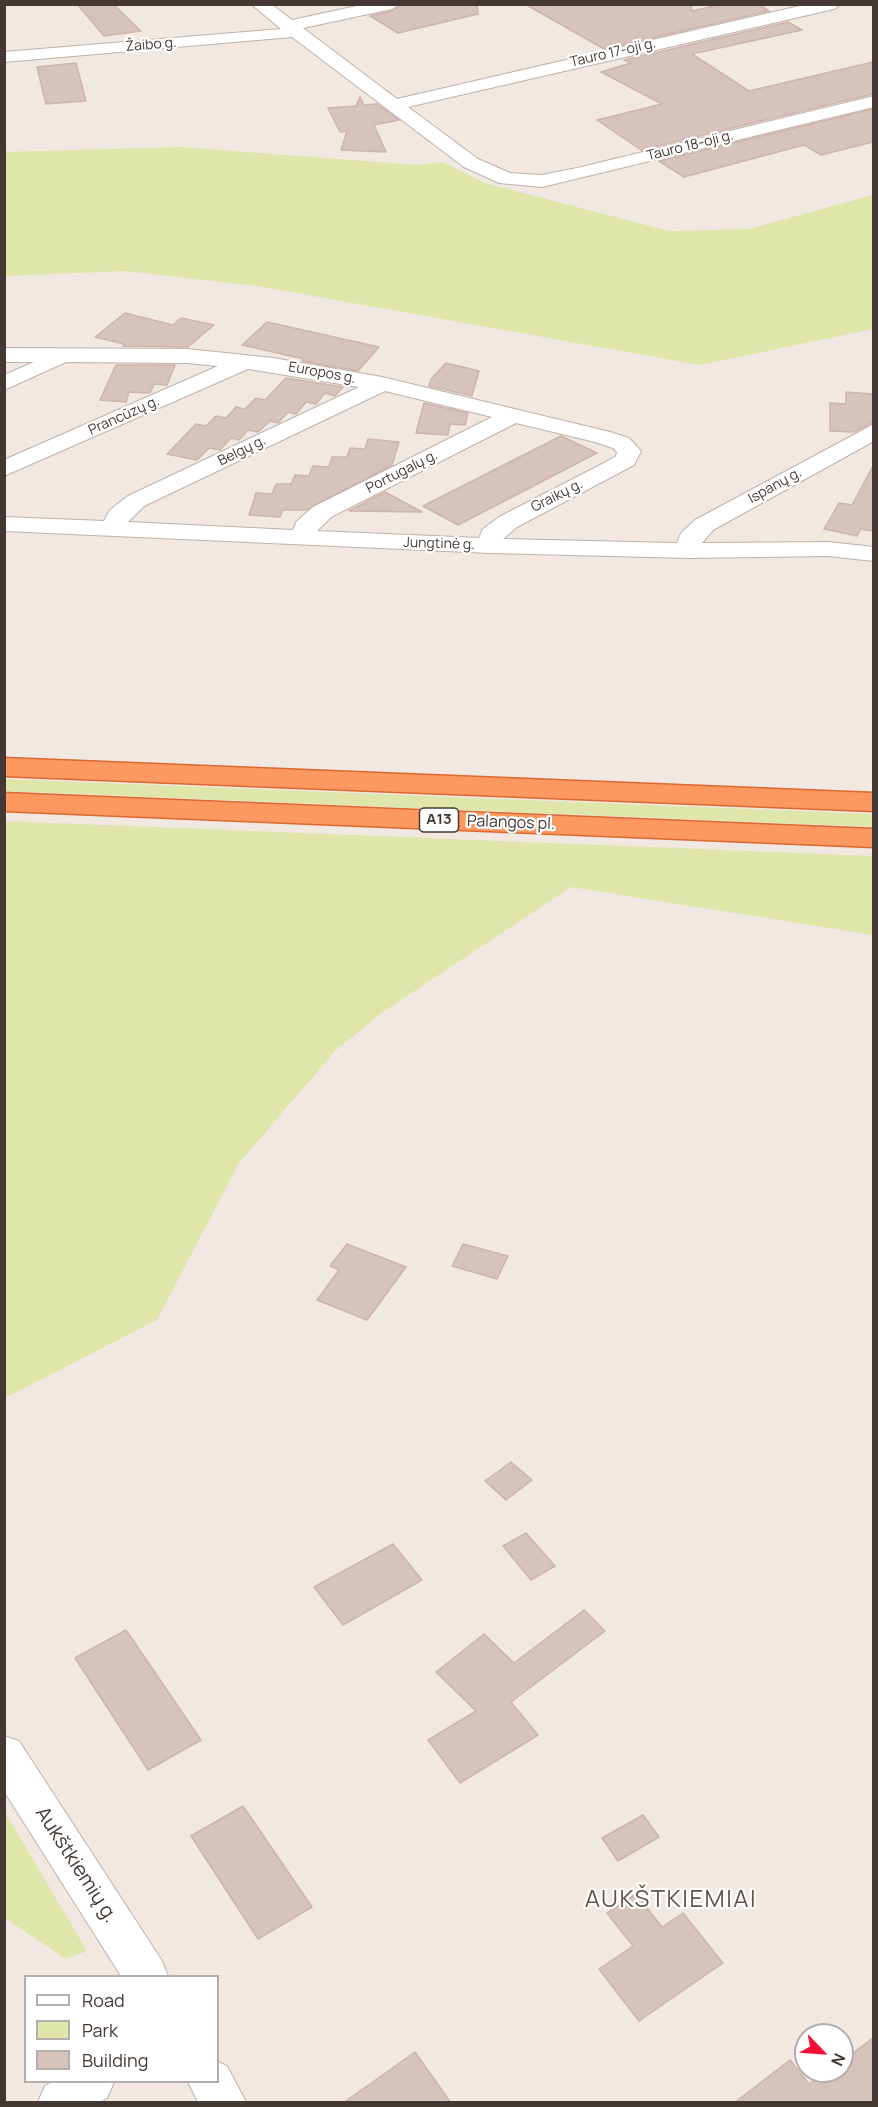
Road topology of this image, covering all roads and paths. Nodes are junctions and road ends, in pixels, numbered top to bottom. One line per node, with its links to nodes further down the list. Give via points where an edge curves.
1 (259, 4): 4 (street)
2 (392, 4): 4 (street, Žaibo g.)
3 (834, 4): 7 (street, Tauro 17-oji g.)
4 (293, 28): 5 (street, Žaibo g., via 277,35); 7 (street)
5 (4, 57)
6 (873, 101): 7 (street, Tauro 18-oji g., via 542,181 506,179 471,163)
7 (393, 105)
8 (4, 355): 9 (street, Europos g.)
9 (68, 355): 10 (street, Europos g., via 187,356); 11 (street)
10 (244, 362): 12 (street, Europos g.); 16 (street, Prancūzų g.)
11 (4, 383)
12 (382, 384): 13 (street, Europos g.); 18 (street, Belgų g., via 136,501 119,515)
13 (512, 416): 15 (street, Europos g., via 621,443); 19 (street, Portugalų g., via 322,512 306,526)
14 (873, 431): 21 (street, Ispanų g., via 704,525 690,538)
15 (629, 451): 20 (street, Graikų g., via 620,464 508,522 492,534)
16 (4, 469)
17 (4, 524): 18 (street, Jungtinė g.)
18 (113, 530): 19 (street, Jungtinė g.)
19 (303, 538): 20 (street, Jungtinė g.)
20 (490, 546): 21 (street, Jungtinė g.)
21 (689, 551): 22 (street, Jungtinė g., via 828,549)
22 (873, 554)
23 (4, 766): 25 (highway, A13)
24 (4, 802): 26 (highway, Palangos pl. / A13)
25 (873, 802)
26 (873, 838)
27 (4, 1754): 28 (street, Aukštkiemių g.)
28 (145, 1975)
29 (90, 2083): 31 (street)
30 (212, 2083): 32 (street)
31 (60, 2103)
32 (224, 2103)

